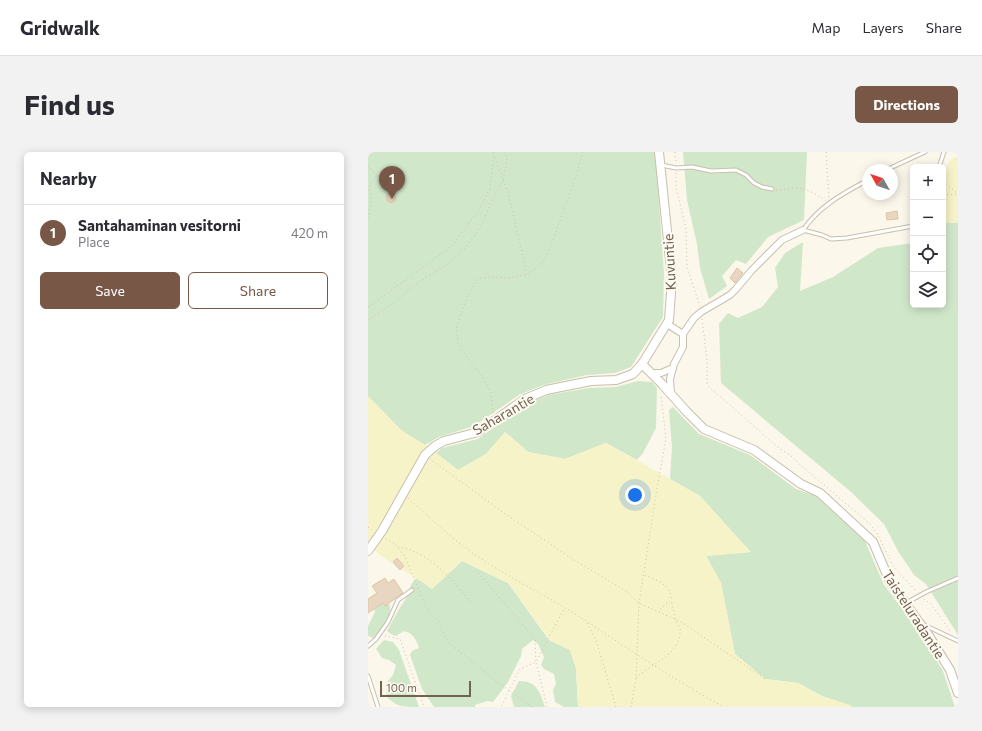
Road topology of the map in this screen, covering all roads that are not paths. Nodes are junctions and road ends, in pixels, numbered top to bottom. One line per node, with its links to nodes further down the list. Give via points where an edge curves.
1 (659, 152): 6 (street, Kuvuntie)
2 (924, 152): 4 (lane)
3 (944, 152): 5 (lane)
4 (898, 164)
5 (940, 164)
6 (661, 165): 8 (lane, via 711,171 736,170 754,183); 11 (street, Kuvuntie, via 672,280)
7 (862, 183): 10 (lane, via 835,198 810,220)
8 (772, 189)
9 (910, 227): 10 (lane, via 830,239)
10 (804, 230): 12 (street, via 782,240 730,295 701,312)
11 (667, 324): 12 (street); 13 (street, Kuvuntie)
12 (683, 334): 14 (street, via 683,346)
13 (642, 364): 15 (street, Taisteluradantie); 17 (street, Saharantie, via 633,374 616,380 591,381 546,390 525,399 478,432 435,446 425,455 380,535)
14 (673, 368): 15 (street, via 661,373); 16 (street, via 670,379)
15 (652, 373): 16 (street, Taisteluradantie)
16 (671, 394): 20 (street, Taisteluradantie, via 704,429 754,450 801,484 820,492 872,542 890,582)
17 (368, 550)
18 (958, 578): 20 (lane)
19 (412, 590): 23 (lane, via 396,603 392,615 376,639)
20 (906, 603): 21 (street, Taisteluradantie)
21 (920, 623): 22 (lane); 25 (street, Taisteluradantie, via 950,670)
22 (957, 640)
23 (368, 646)
24 (368, 676): 26 (lane)
25 (958, 693)
26 (378, 707)

